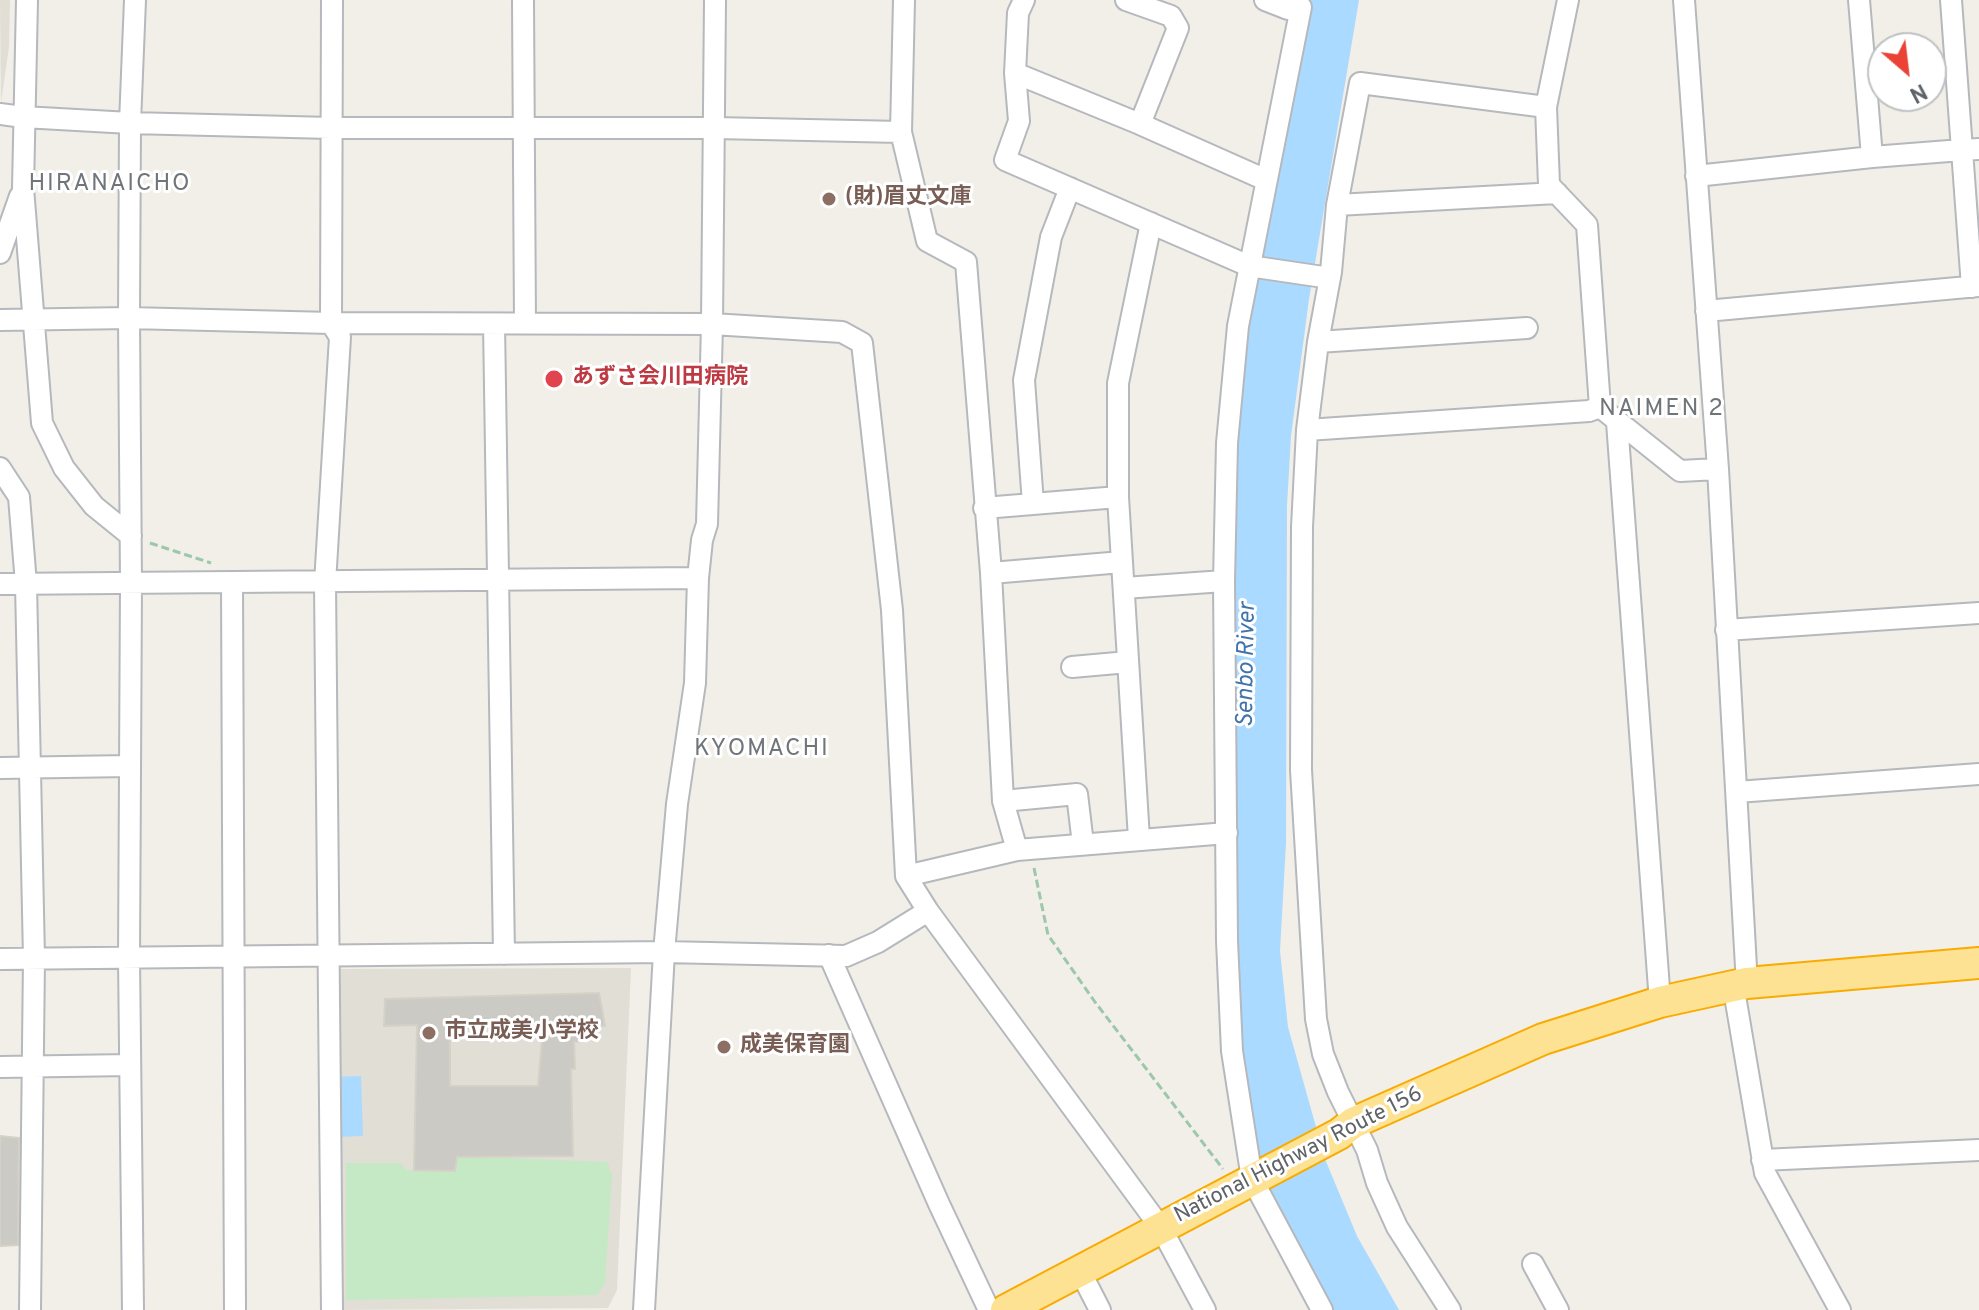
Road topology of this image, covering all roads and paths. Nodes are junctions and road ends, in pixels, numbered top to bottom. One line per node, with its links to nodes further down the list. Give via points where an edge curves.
1 (27, 0): 17 (street)
2 (135, 0): 18 (street)
3 (332, 0): 20 (street)
4 (523, 0): 22 (street)
5 (715, 0): 21 (street)
6 (904, 0): 23 (street)
7 (1024, 0): 14 (street, via 1018,13)
8 (1126, 0): 19 (street, via 1171,16 1178,28)
9 (1265, 0): 27 (street, via 1288,9 1301,7)
10 (1568, 0): 15 (street)
11 (1684, 0): 26 (street)
12 (1859, 0): 25 (street)
13 (1951, 0): 24 (street)
14 (1015, 73): 19 (street); 29 (street, via 1019,121 1005,160)
15 (1546, 107): 30 (street, via 1549,185); 31 (street, via 1360,83)
16 (0, 114): 17 (street)
17 (23, 117): 18 (street); 28 (street)
18 (130, 123): 20 (street); 38 (street)
19 (1140, 124): 27 (street)
20 (331, 128): 22 (street); 41 (street)
21 (715, 128): 22 (street); 23 (street); 44 (street)
22 (525, 129): 42 (street)
23 (901, 132): 54 (street, via 927,241 966,262)
24 (1971, 150): 25 (street); 36 (street)
25 (1872, 157): 26 (street)
26 (1696, 176): 37 (street)
27 (1266, 180): 34 (street)
28 (23, 188): 33 (street); 40 (street)
29 (1070, 188): 32 (street); 53 (street, via 1051,237 1024,380)
30 (1557, 193): 31 (street); 47 (street, via 1587,225)
31 (1337, 205): 35 (street)
32 (1151, 223): 34 (street); 52 (street, via 1118,383)
33 (0, 253)
34 (1252, 267): 35 (street); 60 (street, via 1238,326 1227,443)
35 (1324, 277): 46 (street)
36 (1976, 287): 37 (street)
37 (1706, 311): 51 (street)
38 (129, 318): 40 (street); 41 (street); 55 (street)
39 (0, 320): 40 (street)
40 (35, 320): 55 (street, via 42,423 64,468 94,506)
41 (331, 323): 43 (street); 62 (street, via 340,337)
42 (525, 323): 43 (street); 44 (street)
43 (494, 324): 59 (street)
44 (712, 324): 58 (street, via 707,524); 81 (street, via 842,332 862,343 892,610)
45 (1527, 328): 46 (street)
46 (1318, 342): 49 (street)
47 (1600, 407): 48 (street); 49 (street)
48 (1617, 422): 51 (street, via 1680,471); 93 (street)
49 (1307, 430): 97 (street, via 1301,770 1312,977 1323,1054)
50 (0, 468): 64 (street, via 19,497)
51 (1718, 469): 68 (street)
52 (1118, 497): 53 (street); 56 (street)
53 (1033, 504): 54 (street)
54 (984, 508): 57 (street)
55 (131, 536): 61 (path, via 211,563); 65 (street)
56 (1122, 562): 57 (street); 66 (street)
57 (991, 573): 76 (street)
58 (698, 578): 59 (street); 83 (street, via 695,683 677,804)
59 (499, 579): 62 (street); 84 (street)
60 (1224, 581): 66 (street); 77 (street)
61 (232, 583): 62 (street); 65 (street); 86 (street)
62 (325, 583): 87 (street)
63 (0, 584): 64 (street)
64 (26, 584): 65 (street); 73 (street)
65 (131, 584): 71 (street)
66 (1124, 588): 69 (street)
67 (1979, 613): 68 (street)
68 (1726, 630): 75 (street)
69 (1128, 662): 70 (street); 78 (street)
70 (1072, 667)
71 (130, 766): 73 (street); 89 (street)
72 (0, 768): 73 (street)
73 (28, 769): 88 (street)
74 (1979, 774): 75 (street)
75 (1737, 792): 92 (street)
76 (1003, 801): 79 (street, via 1077,794); 80 (street)
77 (1227, 833): 78 (street); 100 (street, via 1232,1051)
78 (1139, 839): 79 (street)
79 (1083, 844): 80 (street)
80 (1024, 849): 81 (street); 100 (path, via 1048,935 1095,1002)
81 (906, 876): 82 (street)
82 (928, 911): 85 (street, via 878,942 846,956); 101 (street)
83 (664, 952): 84 (street); 85 (street); 108 (street)
84 (504, 954): 87 (street)
85 (829, 955): 109 (street)
86 (234, 956): 87 (street); 89 (street); 106 (street)
87 (330, 956): 107 (street)
88 (34, 958): 89 (street); 90 (street); 96 (street)
89 (129, 958): 94 (street)
90 (0, 959)
91 (1979, 963): 92 (highway, National Highway Route 156)
92 (1747, 983): 93 (highway, National Highway Route 156); 99 (street, via 1734,990)
93 (1660, 1002): 97 (highway, National Highway Route 156, via 1543,1039)
94 (130, 1065): 96 (street); 105 (street)
95 (0, 1067): 96 (street)
96 (32, 1068): 104 (street)
97 (1346, 1129): 100 (highway, National Highway Route 156); 114 (street, via 1367,1150 1397,1227)
98 (1979, 1150): 99 (street)
99 (1762, 1160): 116 (street)
100 (1249, 1181): 101 (highway, National Highway Route 156); 113 (street)
101 (1161, 1228): 103 (highway, National Highway Route 156); 112 (street)
102 (1533, 1264): 115 (street)
103 (1080, 1271): 110 (highway, National Highway Route 156); 111 (street)
104 (30, 1310)
105 (133, 1310)
106 (235, 1310)
107 (332, 1310)
108 (644, 1310)
109 (989, 1310)
110 (1006, 1310)
111 (1100, 1310)
112 (1205, 1310)
113 (1322, 1310)
114 (1450, 1310)
115 (1558, 1310)
116 (1840, 1310)

